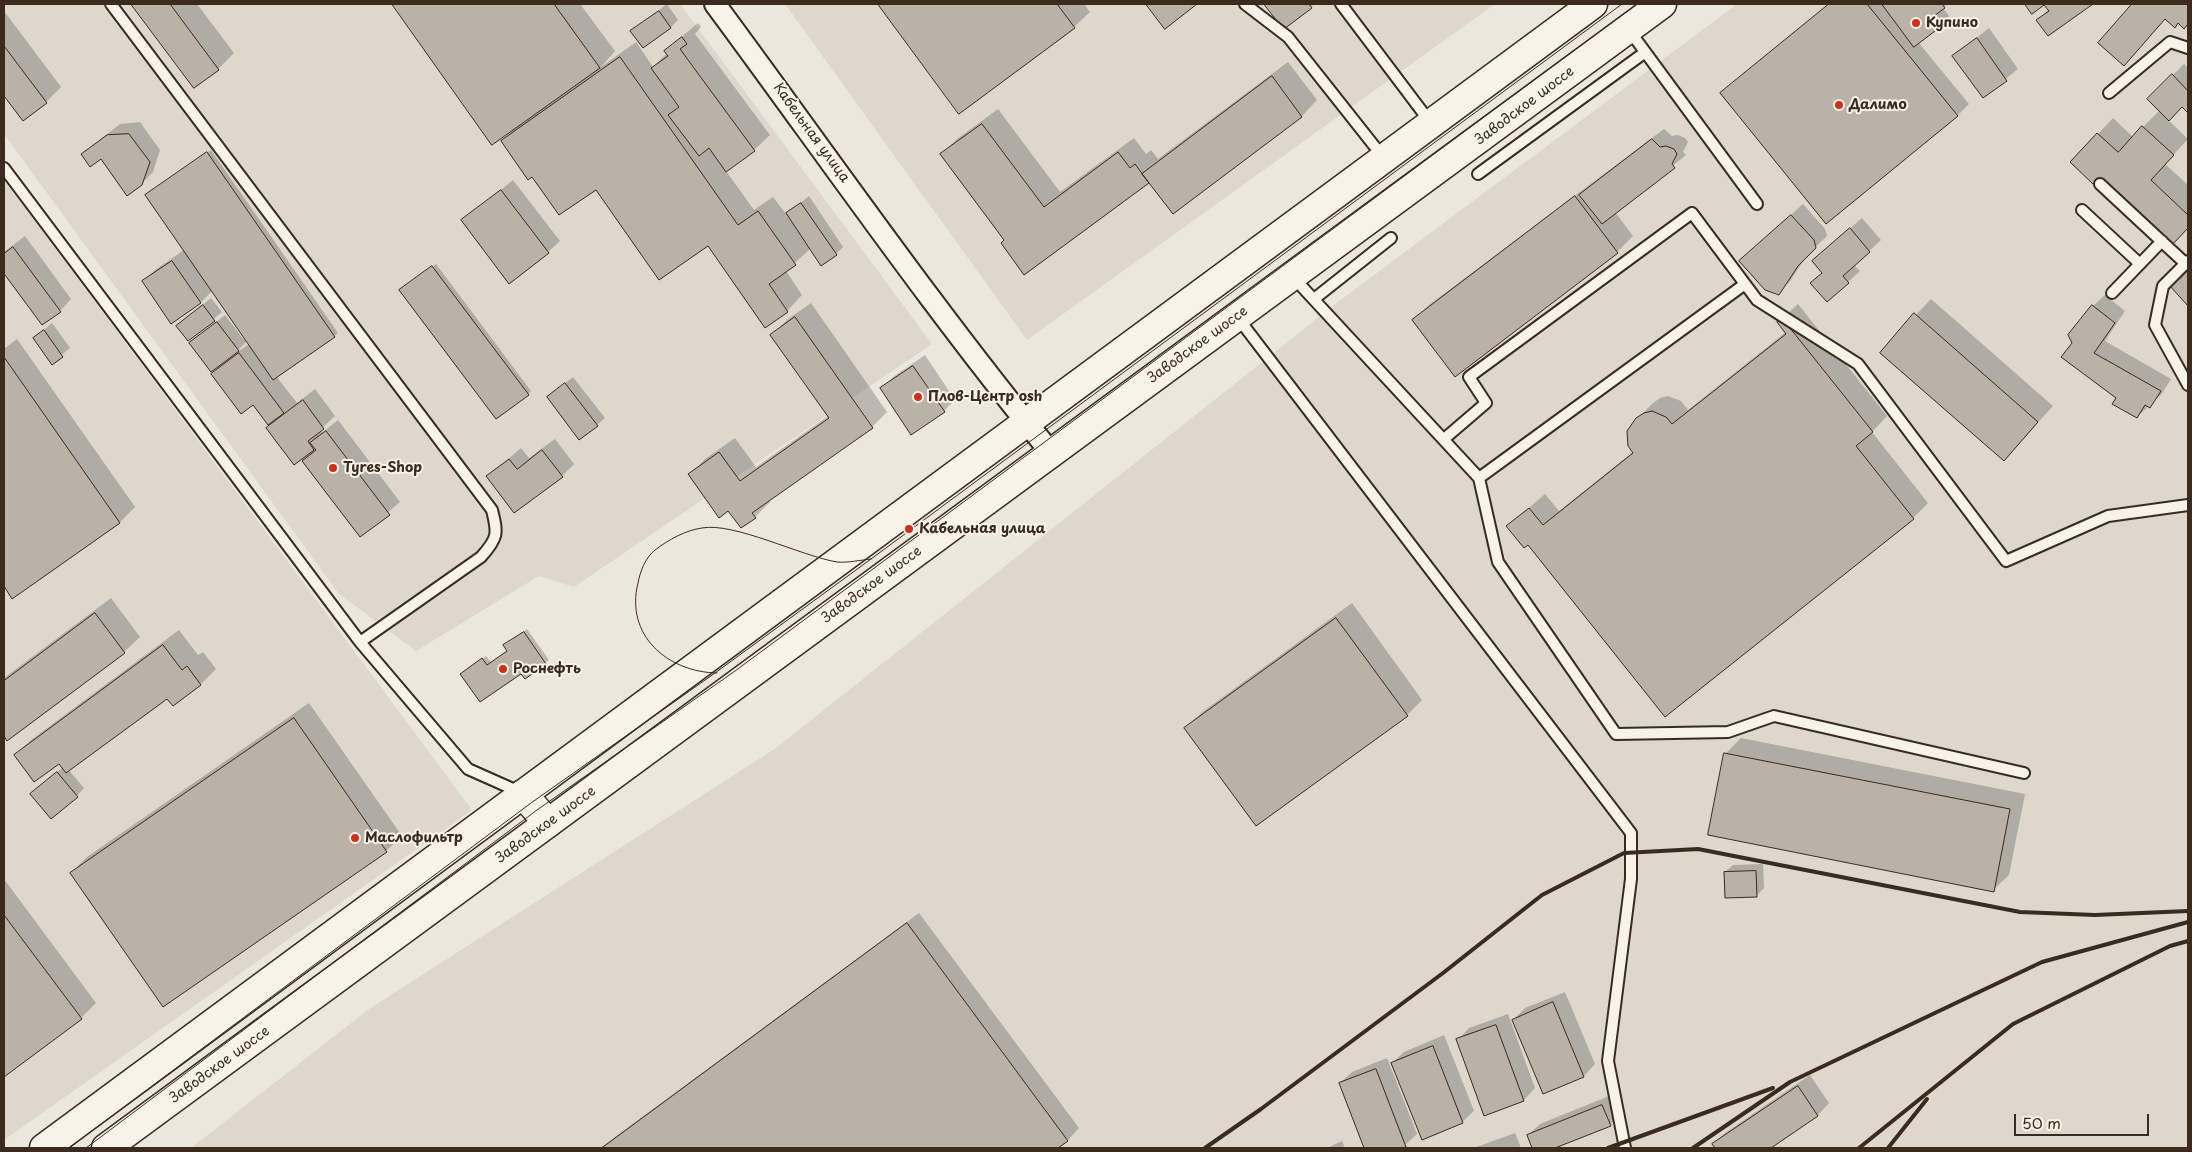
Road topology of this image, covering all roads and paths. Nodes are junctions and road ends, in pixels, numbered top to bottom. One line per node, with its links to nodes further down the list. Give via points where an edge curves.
1 (111, 4): 33 (lane, via 492,510 497,532 481,557)
2 (715, 4): 28 (street, Кабельная улица)
3 (1246, 4): 12 (lane, via 1288,36)
4 (1341, 4): 11 (lane)
5 (1593, 4): 11 (main road)
6 (1662, 4): 7 (main road, Заводское шоссе)
7 (1628, 29): 9 (lane); 22 (main road, Заводское шоссе)
8 (2188, 48): 10 (lane, via 2170,42)
9 (1644, 53): 14 (lane); 16 (lane)
10 (2109, 93)
11 (1430, 123): 12 (main road)
12 (1383, 157): 28 (main road)
13 (4, 168): 33 (lane)
14 (1478, 174)
15 (2100, 184): 19 (lane)
16 (1757, 204)
17 (2082, 210): 21 (lane)
18 (1391, 238): 25 (lane)
19 (2162, 241): 20 (lane); 21 (lane)
20 (2187, 262): 27 (lane, via 2163,286 2155,325)
21 (2140, 264): 24 (lane)
22 (1292, 276): 25 (lane); 26 (main road, Заводское шоссе)
23 (1745, 284): 29 (lane, via 1692,213 1469,377 1486,403); 31 (lane); 32 (lane, via 1757,300 1858,364 2006,562 2108,516)
24 (2112, 293)
25 (1314, 299): 29 (lane)
26 (1237, 317): 30 (main road, Заводское шоссе, via 1080,430); 39 (lane, via 1631,834 1631,878 1608,1061)
27 (2188, 384)
28 (1025, 423): 30 (street, Кабельная улица); 35 (main road)
29 (1444, 439): 31 (lane)
30 (1052, 454): 36 (main road, Заводское шоссе)
31 (1480, 478): 34 (lane, via 1498,562 1616,734 1728,732 1774,716)
32 (2188, 504)
33 (360, 642): 35 (lane, via 468,769)
34 (2024, 773)
35 (523, 794): 36 (main road); 37 (main road)
36 (548, 823): 38 (main road, Заводское шоссе)
37 (44, 1148)
38 (106, 1148)
39 (1625, 1148)

